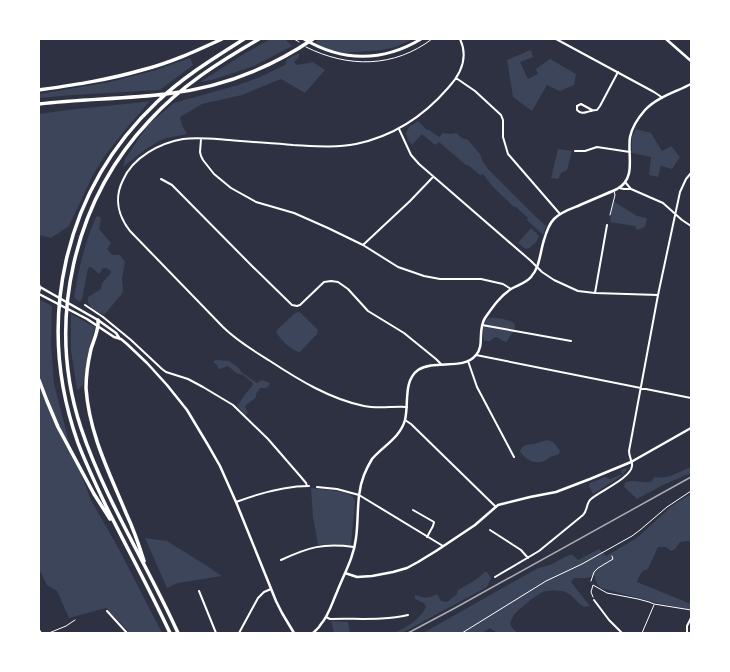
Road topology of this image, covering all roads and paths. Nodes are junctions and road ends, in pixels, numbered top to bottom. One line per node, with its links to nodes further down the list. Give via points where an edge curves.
1 (222, 39): 18 (highway, via 142,70)
2 (244, 39): 69 (highway, via 183,79 137,122 92,188 74,231 66,260 61,286 58,340 68,412 84,459)
3 (258, 39): 76 (highway, via 197,78 146,123 99,192 74,261 66,320 72,396 100,476)
4 (294, 39): 11 (path)
5 (304, 39): 7 (main road, via 332,52 375,56 405,48)
6 (313, 39): 20 (highway, via 250,73 203,87 167,94)
7 (421, 39)
8 (460, 39): 16 (street, via 464,53 463,65)
9 (556, 39): 15 (street)
10 (666, 39): 14 (street)
11 (299, 43)
12 (305, 47): 13 (path)
13 (344, 60)
14 (691, 61)
15 (618, 72): 19 (street); 21 (street, via 600,106 597,110)
16 (456, 78): 22 (street, via 439,98); 33 (street, via 475,91 501,115 508,154)
17 (691, 84): 19 (street)
18 (39, 90)
19 (662, 98): 25 (street, via 649,106 636,122 630,138)
20 (39, 104)
21 (592, 110): 21 (street, via 580,113 577,106 581,104)
22 (399, 129): 23 (street, via 368,141 336,146); 27 (street, via 413,158)
23 (201, 139): 38 (street, via 200,152 203,160 230,188 256,202 301,216); 57 (street, via 183,139 159,146 144,155 128,170 120,186 118,199 118,208 127,228 228,332 246,346 304,383 342,399 369,407)
24 (575, 151): 25 (street, via 597,147)
25 (630, 152): 29 (street, via 630,168)
26 (691, 173): 34 (street, via 680,192)
27 (433, 177): 38 (street); 39 (street)
28 (162, 178): 53 (street, via 292,305 300,305 324,282 338,282 368,311 404,333)
29 (625, 182): 30 (street); 31 (street)
30 (619, 188): 31 (street); 32 (street)
31 (631, 189): 34 (street, via 663,203)
32 (614, 190): 33 (street); 35 (lane)
33 (560, 214): 39 (street, via 546,231)
34 (675, 214): 37 (street); 44 (street)
35 (610, 215)
36 (607, 225): 43 (street)
37 (691, 226)
38 (363, 245): 41 (street, via 398,266 424,276 440,279 481,279)
39 (537, 267): 41 (street, via 530,279); 43 (street, via 554,280 578,291)
40 (40, 286): 42 (street); 46 (street)
41 (512, 289): 47 (street, via 496,304)
42 (39, 293): 48 (street)
43 (594, 293): 44 (street)
44 (658, 296): 55 (street)
45 (85, 305): 65 (street, via 131,340 166,372 188,379 234,405 268,439 308,486 274,490)
46 (98, 320): 48 (highway); 49 (street)
47 (482, 325): 50 (street); 51 (street, via 480,347)
48 (99, 326): 49 (street); 76 (highway, via 90,351 87,372 89,410 96,441)
49 (121, 339): 65 (street, via 147,363 187,410 220,466)
50 (571, 341)
51 (476, 355): 52 (street); 55 (street)
52 (468, 361): 53 (street); 60 (street, via 477,387)
53 (441, 364): 57 (street, via 422,368 412,377 408,388)
54 (39, 380): 69 (highway, via 65,441 94,494)
55 (642, 387): 56 (street); 61 (street, via 629,451)
56 (691, 398)
57 (407, 407): 58 (street)
58 (405, 420): 64 (street, via 397,435 372,460); 66 (street)
59 (691, 428): 61 (street)
60 (514, 457)
61 (631, 462): 66 (street, via 556,492); 74 (street, via 632,468 623,478 592,498 583,515)
62 (317, 487): 64 (street)
63 (691, 490): 100 (path, via 632,536 546,581)
64 (359, 495): 70 (street); 72 (street)
65 (236, 502): 80 (street)
66 (496, 507): 71 (street)
67 (413, 510): 70 (street, via 434,522)
68 (490, 530): 74 (street, via 521,550)
69 (122, 537): 94 (highway)
70 (427, 537): 71 (street)
71 (444, 546): 77 (street, via 407,568 393,572 360,577)
72 (354, 547): 75 (street, via 334,545 312,548); 77 (street)
73 (612, 556): 79 (path, via 613,559 594,572)
74 (528, 558): 78 (street)
75 (281, 560)
76 (149, 574): 95 (highway)
77 (345, 574): 87 (street)
78 (495, 577)
79 (591, 581)
80 (271, 589): 97 (street, via 258,598); 98 (street)
81 (199, 591): 96 (street)
82 (594, 600): 83 (path, via 591,592 593,585 607,593); 101 (street)
83 (654, 604): 84 (path); 102 (path)
84 (691, 610)
85 (107, 611): 93 (street)
86 (408, 615): 87 (street, via 379,618)
87 (326, 617): 99 (street)
88 (691, 618): 103 (street)
89 (75, 620): 92 (lane)
90 (39, 630): 91 (street)
91 (41, 633)
92 (49, 633)
93 (127, 633)
94 (170, 633)
95 (178, 633)
96 (216, 633)
97 (239, 633)
98 (294, 633)
99 (313, 633)
100 (462, 633)
101 (622, 633)
102 (642, 633)
103 (687, 633)

